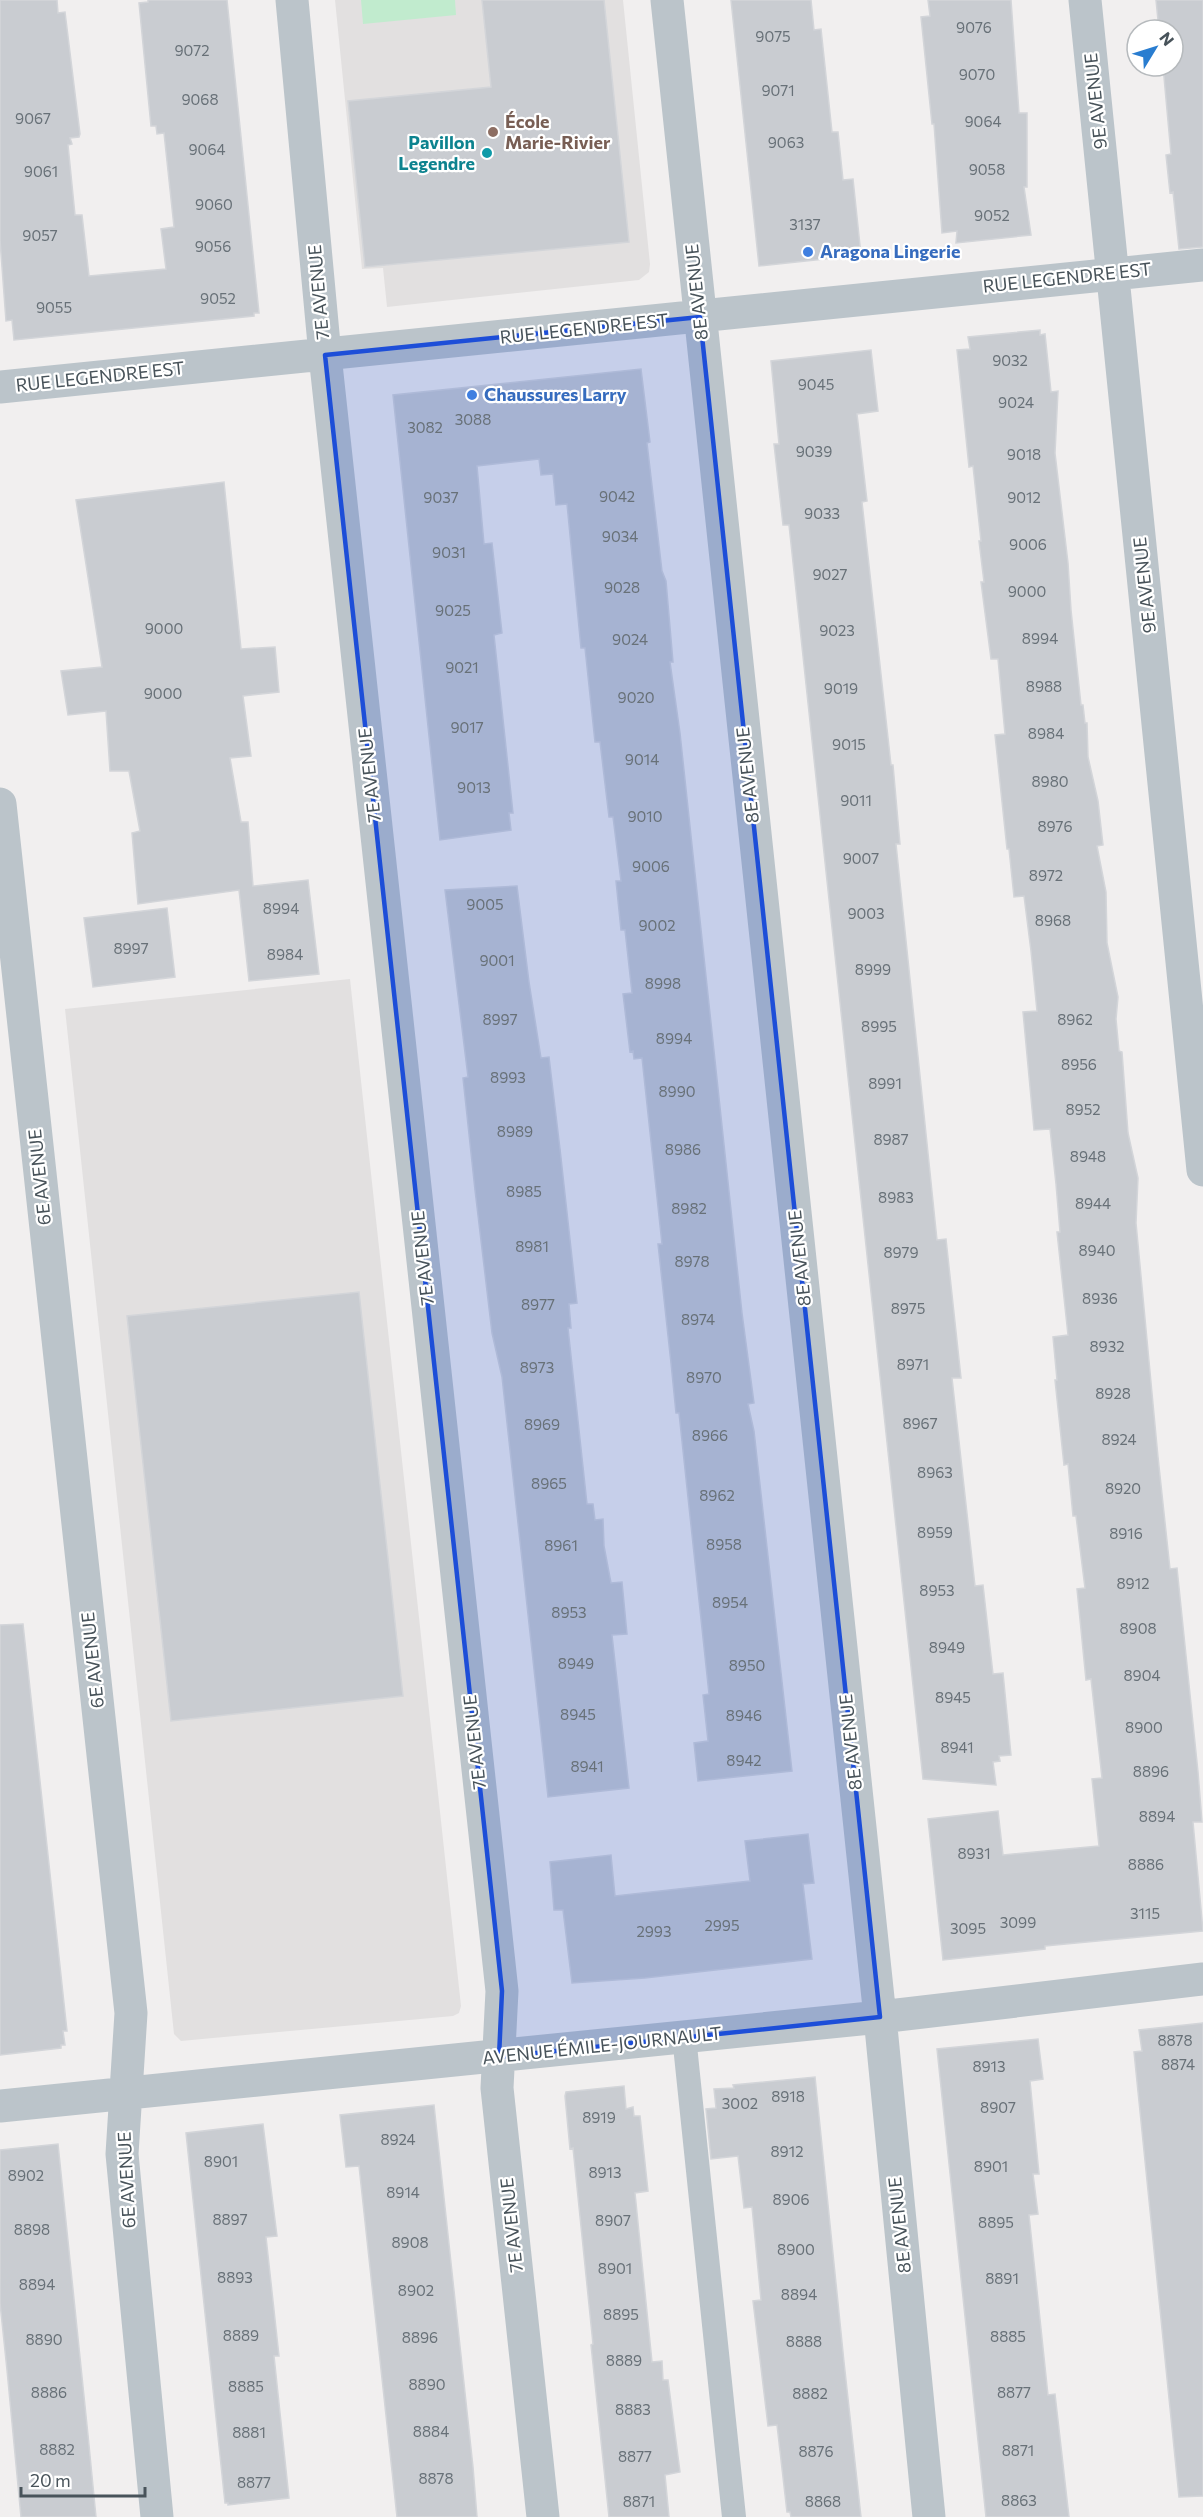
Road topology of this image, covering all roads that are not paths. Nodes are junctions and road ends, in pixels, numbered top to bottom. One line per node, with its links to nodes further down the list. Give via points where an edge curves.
1 (292, 0): 7 (street, 7E AVENUE)
2 (668, 0): 6 (street, 8E AVENUE)
3 (1086, 0): 5 (street, 9E AVENUE)
4 (1203, 265): 5 (street, RUE LEGENDRE EST)
5 (1114, 273): 6 (street, RUE LEGENDRE EST); 10 (street, 9E AVENUE)
6 (700, 317): 7 (street, RUE LEGENDRE EST); 12 (street, 8E AVENUE)
7 (325, 354): 8 (street, RUE LEGENDRE EST); 14 (street, 7E AVENUE, via 502,1990)
8 (0, 387)
9 (0, 804): 15 (street, 6E AVENUE, via 131,2013)
10 (1203, 1170)
11 (1203, 1979): 12 (street, AVENUE ÉMILE-JOURNAULT)
12 (880, 2017): 13 (street, AVENUE ÉMILE-JOURNAULT); 20 (street, 8E AVENUE)
13 (684, 2037): 14 (street, AVENUE ÉMILE-JOURNAULT); 19 (lane)
14 (499, 2057): 15 (street, AVENUE ÉMILE-JOURNAULT); 18 (street, 7E AVENUE, via 497,2088)
15 (126, 2094): 16 (street, AVENUE ÉMILE-JOURNAULT); 17 (street, 6E AVENUE, via 122,2154)
16 (0, 2106)
17 (157, 2517)
18 (543, 2517)
19 (734, 2517)
20 (929, 2517)

